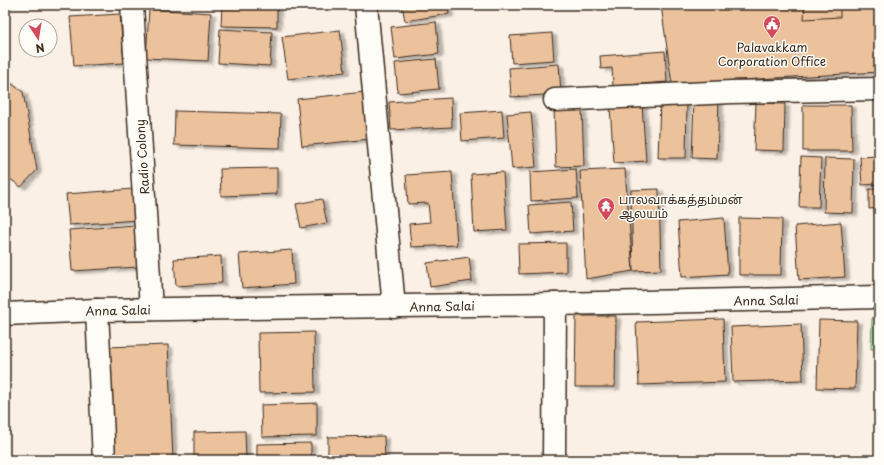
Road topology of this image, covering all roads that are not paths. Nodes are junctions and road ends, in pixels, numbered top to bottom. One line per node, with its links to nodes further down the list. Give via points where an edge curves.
1 (132, 5): 8 (street, Radio Colony)
2 (366, 5): 7 (street)
3 (879, 89): 4 (street)
4 (555, 100)
5 (879, 298): 6 (street, Anna Salai)
6 (555, 304): 7 (street, Anna Salai); 12 (street)
7 (394, 307): 8 (street, Anna Salai)
8 (152, 309): 9 (street, Anna Salai)
9 (98, 310): 10 (street, Anna Salai); 11 (street)
10 (5, 314)
11 (104, 460)
12 (554, 460)

